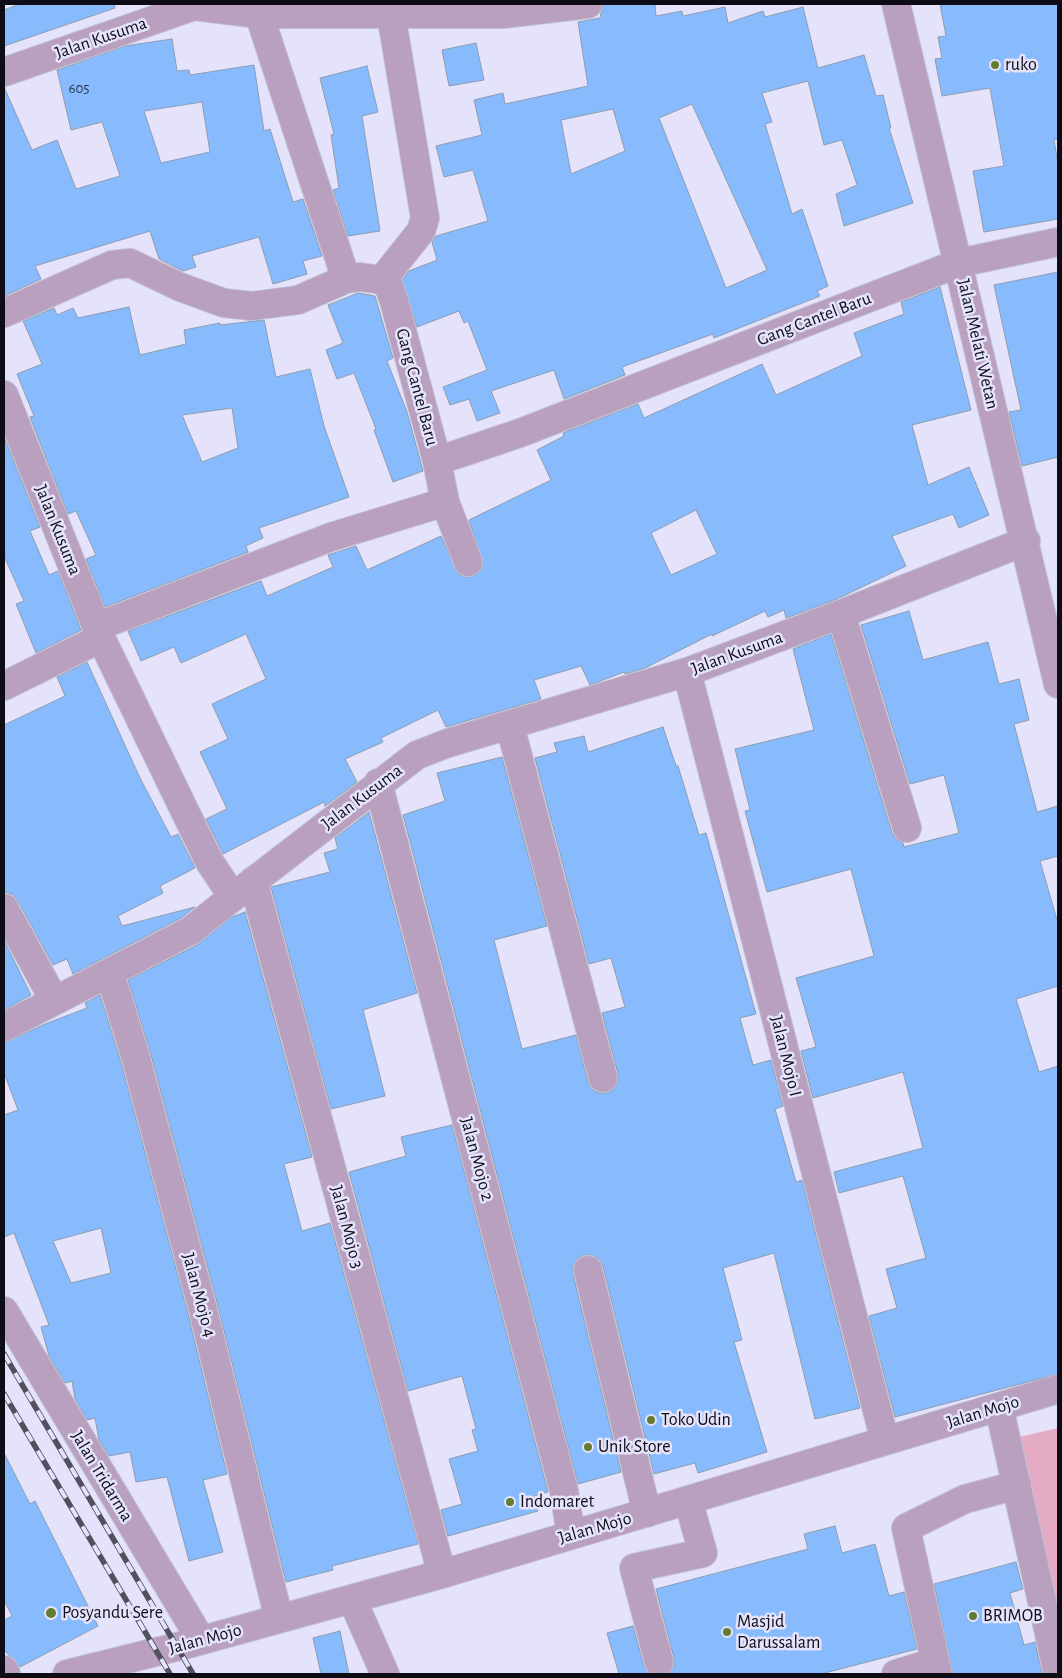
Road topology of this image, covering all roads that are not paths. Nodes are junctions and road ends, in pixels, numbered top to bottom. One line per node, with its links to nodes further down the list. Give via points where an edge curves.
1 (588, 4): 5 (street, Jalan Kusuma, via 503,14)
2 (896, 4): 8 (street, Jalan Melati Wetan)
3 (194, 5): 4 (street, Jalan Kusuma); 6 (street, Jalan Kusuma)
4 (259, 14): 5 (street, Jalan Kusuma); 9 (street)
5 (391, 14): 10 (street, via 425,218 421,231)
6 (4, 72)
7 (1058, 242): 8 (street, Gang Cantel Baru)
8 (959, 263): 13 (street, Gang Cantel Baru, via 520,433); 15 (street, Jalan Melati Wetan)
9 (346, 280): 10 (street, via 360,277); 11 (street, via 298,300 252,306 224,302 180,287 130,263 112,265)
10 (382, 280): 13 (street, Gang Cantel Baru, via 389,286 394,301)
11 (4, 313)
12 (4, 396): 18 (street, Jalan Kusuma)
13 (437, 461): 14 (street)
14 (445, 502): 16 (street); 18 (street, via 331,537)
15 (1026, 541): 17 (street, Jalan Kusuma); 20 (street, Jalan Melati Wetan)
16 (468, 562)
17 (841, 614): 19 (street, Jalan Kusuma); 24 (street)
18 (99, 632): 21 (street); 25 (street, Jalan Kusuma, via 209,861)
19 (687, 672): 22 (street, Jalan Kusuma); 35 (street, Jalan Mojo I)
20 (1058, 684)
21 (4, 686)
22 (510, 726): 23 (street, Jalan Kusuma, via 417,755); 30 (street)
23 (378, 784): 25 (street, Jalan Kusuma); 39 (street, Jalan Mojo 2, via 564,1491)
24 (907, 828)
25 (243, 889): 27 (street, via 190,931); 40 (street, Jalan Mojo 3)
26 (4, 908): 28 (street)
27 (110, 974): 28 (street); 42 (street, Jalan Mojo 4, via 203,1310)
28 (54, 1000): 29 (street)
29 (4, 1027)
30 (603, 1078)
31 (588, 1270): 38 (street)
32 (4, 1311): 43 (street, Jalan Tridarma)
33 (1058, 1389): 34 (street, Jalan Mojo)
34 (999, 1407): 35 (street, Jalan Mojo); 36 (street)
35 (885, 1441): 37 (street, Jalan Mojo)
36 (1017, 1485): 45 (street, via 966,1499 906,1528); 51 (street)
37 (688, 1500): 38 (street, Jalan Mojo); 44 (street, via 703,1553 634,1568)
38 (647, 1513): 39 (street, Jalan Mojo)
39 (572, 1535): 40 (street, Jalan Mojo)
40 (442, 1574): 41 (street, Jalan Mojo)
41 (352, 1599): 42 (street, Jalan Mojo); 49 (street)
42 (279, 1619): 43 (street, Jalan Mojo)
43 (201, 1640): 48 (street, Jalan Mojo)
44 (659, 1662)
45 (936, 1668): 50 (street)
46 (4, 1670): 47 (street)
47 (6, 1674)
48 (67, 1674)
49 (385, 1674)
50 (896, 1674)
51 (1058, 1674)

